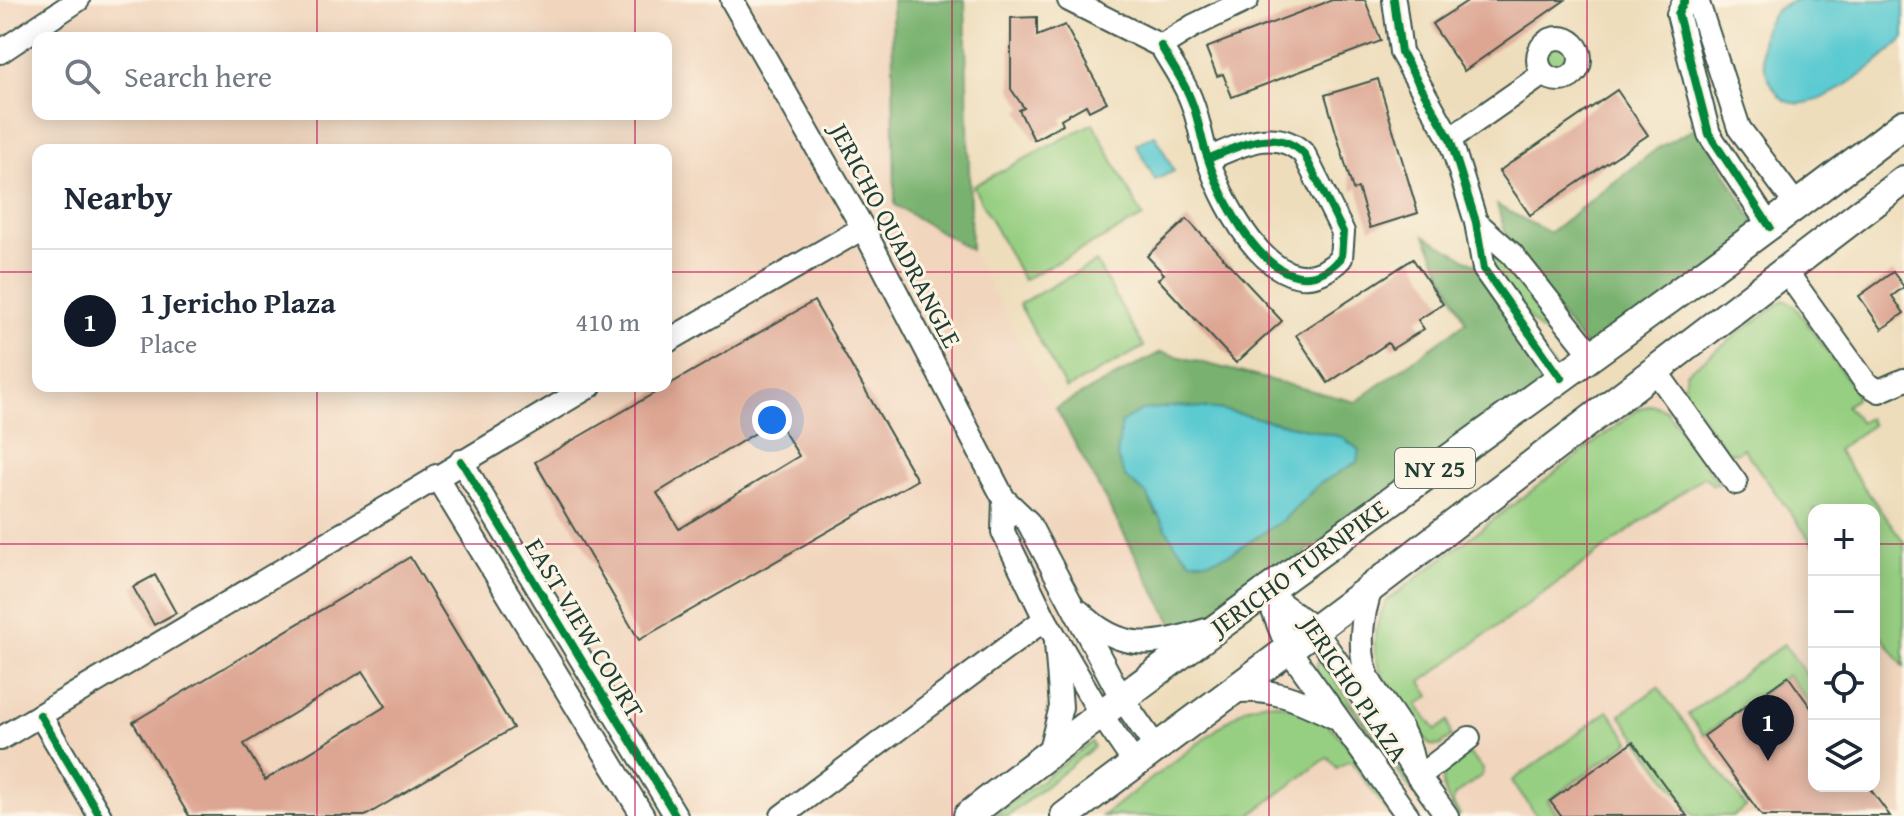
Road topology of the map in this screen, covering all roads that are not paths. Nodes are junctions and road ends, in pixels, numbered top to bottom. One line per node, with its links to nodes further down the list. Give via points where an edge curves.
1 (78, 0): 9 (street)
2 (732, 0): 18 (street, JERICHO QUADRANGLE)
3 (1069, 0): 8 (street)
4 (1247, 0): 8 (street)
5 (1394, 0): 12 (street, via 1401,52)
6 (1685, 0): 17 (street, via 1678,14 1709,134)
7 (1697, 0): 15 (street, via 1739,128)
8 (1161, 46): 13 (street, via 1191,99)
9 (0, 52)
10 (1543, 74): 12 (street)
11 (1904, 124): 15 (main road, JERICHO TURNPIKE / NY 25)
12 (1450, 139): 16 (street)
13 (1208, 159): 13 (street, via 1232,211 1285,274 1301,279 1318,276 1341,258 1343,232 1294,143 1271,139 1242,144)
14 (1904, 180): 19 (main road, NY 25)
15 (1797, 206): 17 (main road, JERICHO TURNPIKE / NY 25)
16 (1476, 222): 21 (street, via 1512,254); 23 (street, via 1484,269)
17 (1770, 227): 21 (main road, JERICHO TURNPIKE / NY 25)
18 (863, 228): 20 (street); 29 (street, JERICHO QUADRANGLE)
19 (1785, 270): 22 (main road, NY 25); 24 (street, via 1866,383 1879,391)
20 (672, 339)
21 (1592, 355): 23 (main road, JERICHO TURNPIKE / NY 25)
22 (1655, 370): 28 (street); 30 (main road, NY 25)
23 (1561, 378): 31 (main road, JERICHO TURNPIKE / NY 25)
24 (1904, 380)
25 (580, 392): 26 (street)
26 (461, 461): 27 (street); 48 (street, EAST VIEW COURT)
27 (436, 476): 39 (street); 47 (street, EAST VIEW COURT)
28 (1736, 483)
29 (1004, 499): 32 (street, JERICHO QUADRANGLE, via 1028,522); 33 (street, JERICHO QUADRANGLE, via 1003,532)
30 (1372, 587): 35 (main road, NY 25); 45 (street, via 1362,630 1370,682 1403,726)
31 (1265, 591): 34 (main road, JERICHO TURNPIKE / NY 25); 35 (street, JERICHO PLAZA); 36 (street, JERICHO PLAZA)
32 (1073, 606): 34 (street, JERICHO QUADRANGLE, via 1128,642 1156,645); 38 (street, JERICHO QUADRANGLE)
33 (1050, 628): 38 (street, JERICHO QUADRANGLE); 43 (street, JERICHO QUADRANGLE, via 1061,707); 49 (street)
34 (1215, 628): 38 (main road, JERICHO TURNPIKE / NY 25)
35 (1313, 628): 36 (main road, NY 25); 45 (street, JERICHO PLAZA)
36 (1287, 647): 37 (main road, NY 25); 40 (street, JERICHO PLAZA)
37 (1229, 692): 40 (street, via 1278,692); 44 (main road, NY 25)
38 (1110, 705): 43 (main road, JERICHO TURNPIKE / NY 25); 44 (street, JERICHO QUADRANGLE)
39 (40, 715): 42 (street); 46 (street)
40 (1336, 718): 52 (street, JERICHO PLAZA)
41 (1469, 738): 45 (street)
42 (0, 739)
43 (1049, 753): 50 (main road, JERICHO TURNPIKE / NY 25)
44 (1146, 756): 51 (main road, NY 25)
45 (1417, 776): 53 (street, JERICHO PLAZA)
46 (100, 816)
47 (643, 816)
48 (676, 816)
49 (782, 816)
50 (968, 816)
51 (1065, 816)
52 (1408, 816)
53 (1447, 816)

